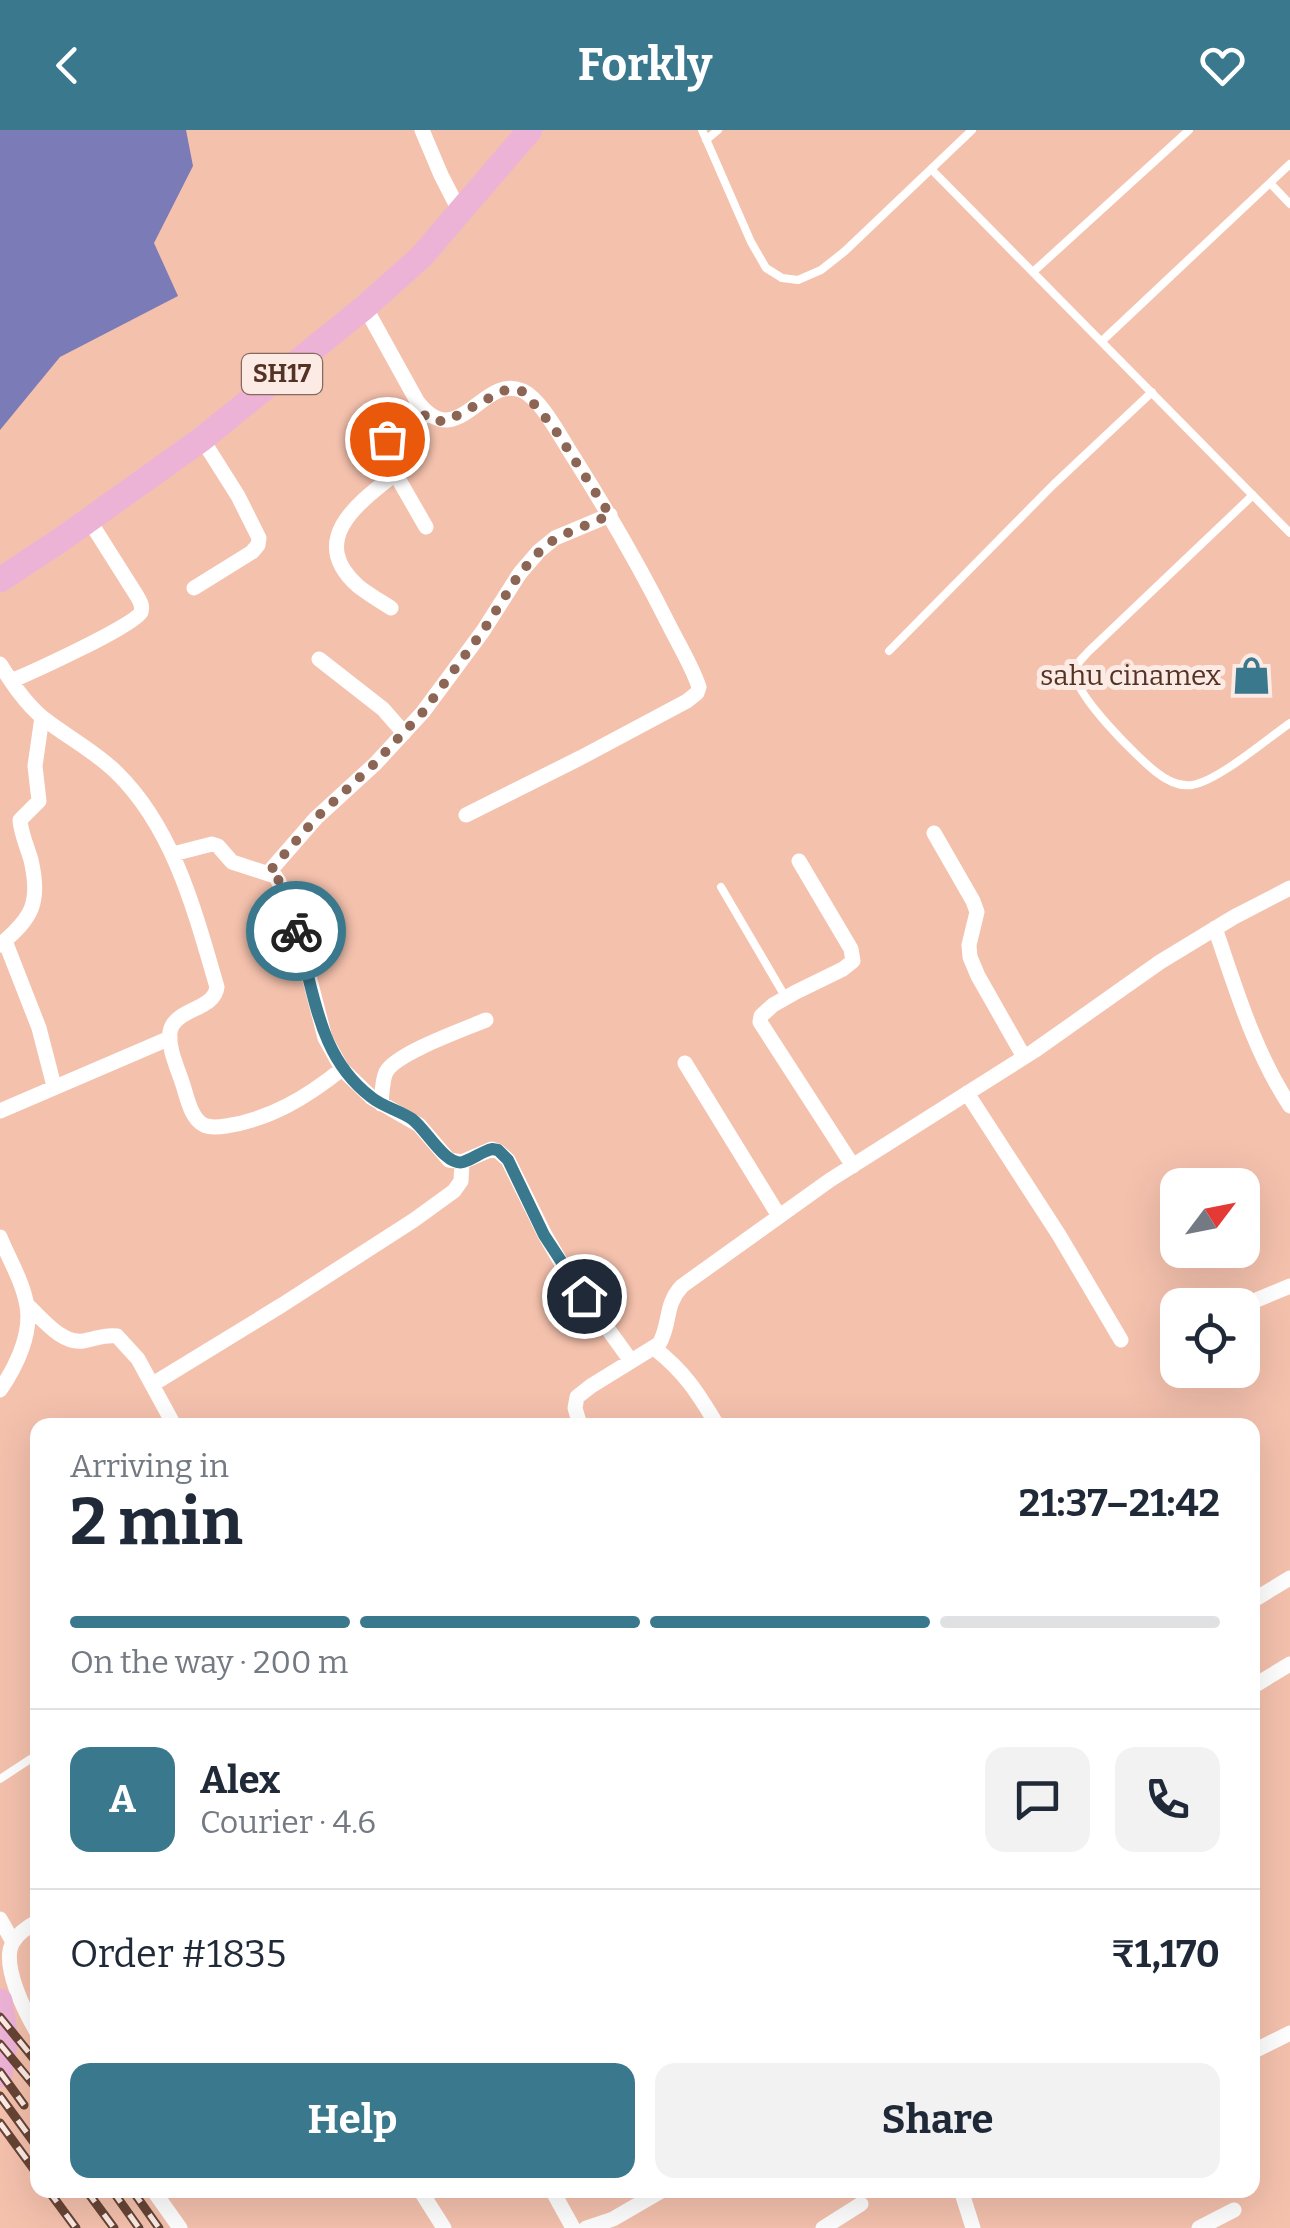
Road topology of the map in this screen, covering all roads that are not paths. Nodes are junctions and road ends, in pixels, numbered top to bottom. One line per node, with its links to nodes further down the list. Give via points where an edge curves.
1 (422, 130): 11 (street)
2 (530, 130): 11 (main road, SH17)
3 (718, 130): 6 (lane)
4 (972, 130): 8 (lane)
5 (1189, 130): 12 (lane)
6 (704, 135): 8 (lane, via 750,242 766,268 782,278 798,280 820,270)
7 (1290, 164): 9 (lane)
8 (932, 170): 12 (lane)
9 (1271, 184): 10 (lane); 14 (lane)
10 (1290, 204)
11 (460, 212): 13 (main road, SH17)
12 (1034, 272): 14 (lane)
13 (365, 308): 16 (street); 17 (main road, SH17)
14 (1102, 341): 15 (lane)
15 (1152, 392): 19 (lane); 27 (lane)
16 (427, 414): 18 (street, via 384,444); 20 (street, via 445,422 502,391 524,392)
17 (202, 439): 21 (main road, SH17); 25 (street, via 260,538 252,552)
18 (395, 474): 22 (street); 26 (street, via 346,519 336,546 347,574)
19 (1253, 495): 23 (lane); 32 (lane, via 1088,652 1074,673 1083,695 1112,728 1154,770 1180,785 1208,779)
20 (610, 515): 33 (street, via 540,551); 34 (street, via 697,693)
21 (89, 520): 24 (main road, SH17); 30 (street, via 137,596 140,612)
22 (426, 526)
23 (1290, 534)
24 (0, 580)
25 (194, 588)
26 (390, 608)
27 (889, 651)
28 (319, 659): 33 (street)
29 (0, 664): 30 (street)
30 (11, 682): 31 (street)
31 (42, 717): 36 (street, via 117,772); 42 (street, via 35,766 39,802 20,820 34,899 29,916)
32 (1290, 722)
33 (404, 733): 38 (street)
34 (466, 816)
35 (934, 833): 46 (street, via 973,901 970,957)
36 (173, 854): 38 (street, via 212,844 238,866); 45 (street, via 217,986 211,1000 173,1024)
37 (799, 861): 43 (street, via 853,961)
38 (269, 872): 48 (street, via 280,882 325,1038)
39 (720, 887): 43 (lane)
40 (1290, 888): 41 (street)
41 (1216, 928): 46 (street); 52 (street, via 1265,1064)
42 (3, 943): 49 (street, via 40,1028)
43 (786, 998): 55 (street, via 764,1012 762,1027)
44 (486, 1020): 51 (street, via 394,1062)
45 (170, 1038): 48 (street, via 194,1113 208,1127 273,1114); 49 (street)
46 (1024, 1057): 50 (street)
47 (685, 1063): 56 (street)
48 (342, 1069): 51 (street)
49 (54, 1086): 53 (street)
50 (967, 1093): 55 (street); 61 (street)
51 (381, 1104): 54 (street, via 407,1116 450,1160)
52 (1290, 1106)
53 (0, 1110)
54 (462, 1162): 63 (street, via 492,1149 508,1160 544,1235); 64 (street, via 454,1191 414,1220)
55 (853, 1166): 56 (street)
56 (779, 1216): 62 (street, via 682,1286)
57 (0, 1237): 60 (street)
58 (1290, 1286): 59 (street)
59 (1260, 1298)
60 (27, 1304): 64 (street, via 61,1336 117,1336); 65 (street, via 21,1350)
61 (1121, 1340)
62 (654, 1348): 63 (street); 68 (street, via 690,1380)
63 (631, 1362): 67 (street, via 577,1396)
64 (152, 1384): 66 (street)
65 (0, 1390)
66 (170, 1418)
67 (578, 1418)
68 (712, 1418)
69 (1290, 1578): 70 (street)
70 (1260, 1596)
71 (1290, 1664): 72 (street)
72 (1260, 1681)
73 (30, 1759): 74 (lane)
74 (0, 1779)
75 (0, 1919): 77 (street)
76 (30, 1927): 77 (street)
77 (12, 1942): 79 (street, via 11,1969)
78 (0, 2001): 82 (main road, via 6,2038)
79 (30, 2019)
80 (1290, 2033): 81 (street)
81 (1260, 2048)
82 (0, 2074)
83 (159, 2198): 91 (street)
84 (425, 2198): 92 (street)
85 (556, 2198): 93 (street)
86 (650, 2198): 90 (street)
87 (964, 2198): 95 (street)
88 (861, 2204): 94 (street)
89 (1234, 2210): 96 (street)
90 (591, 2227)
91 (180, 2228)
92 (444, 2228)
93 (572, 2228)
94 (823, 2228)
95 (973, 2228)
96 (1198, 2228)

